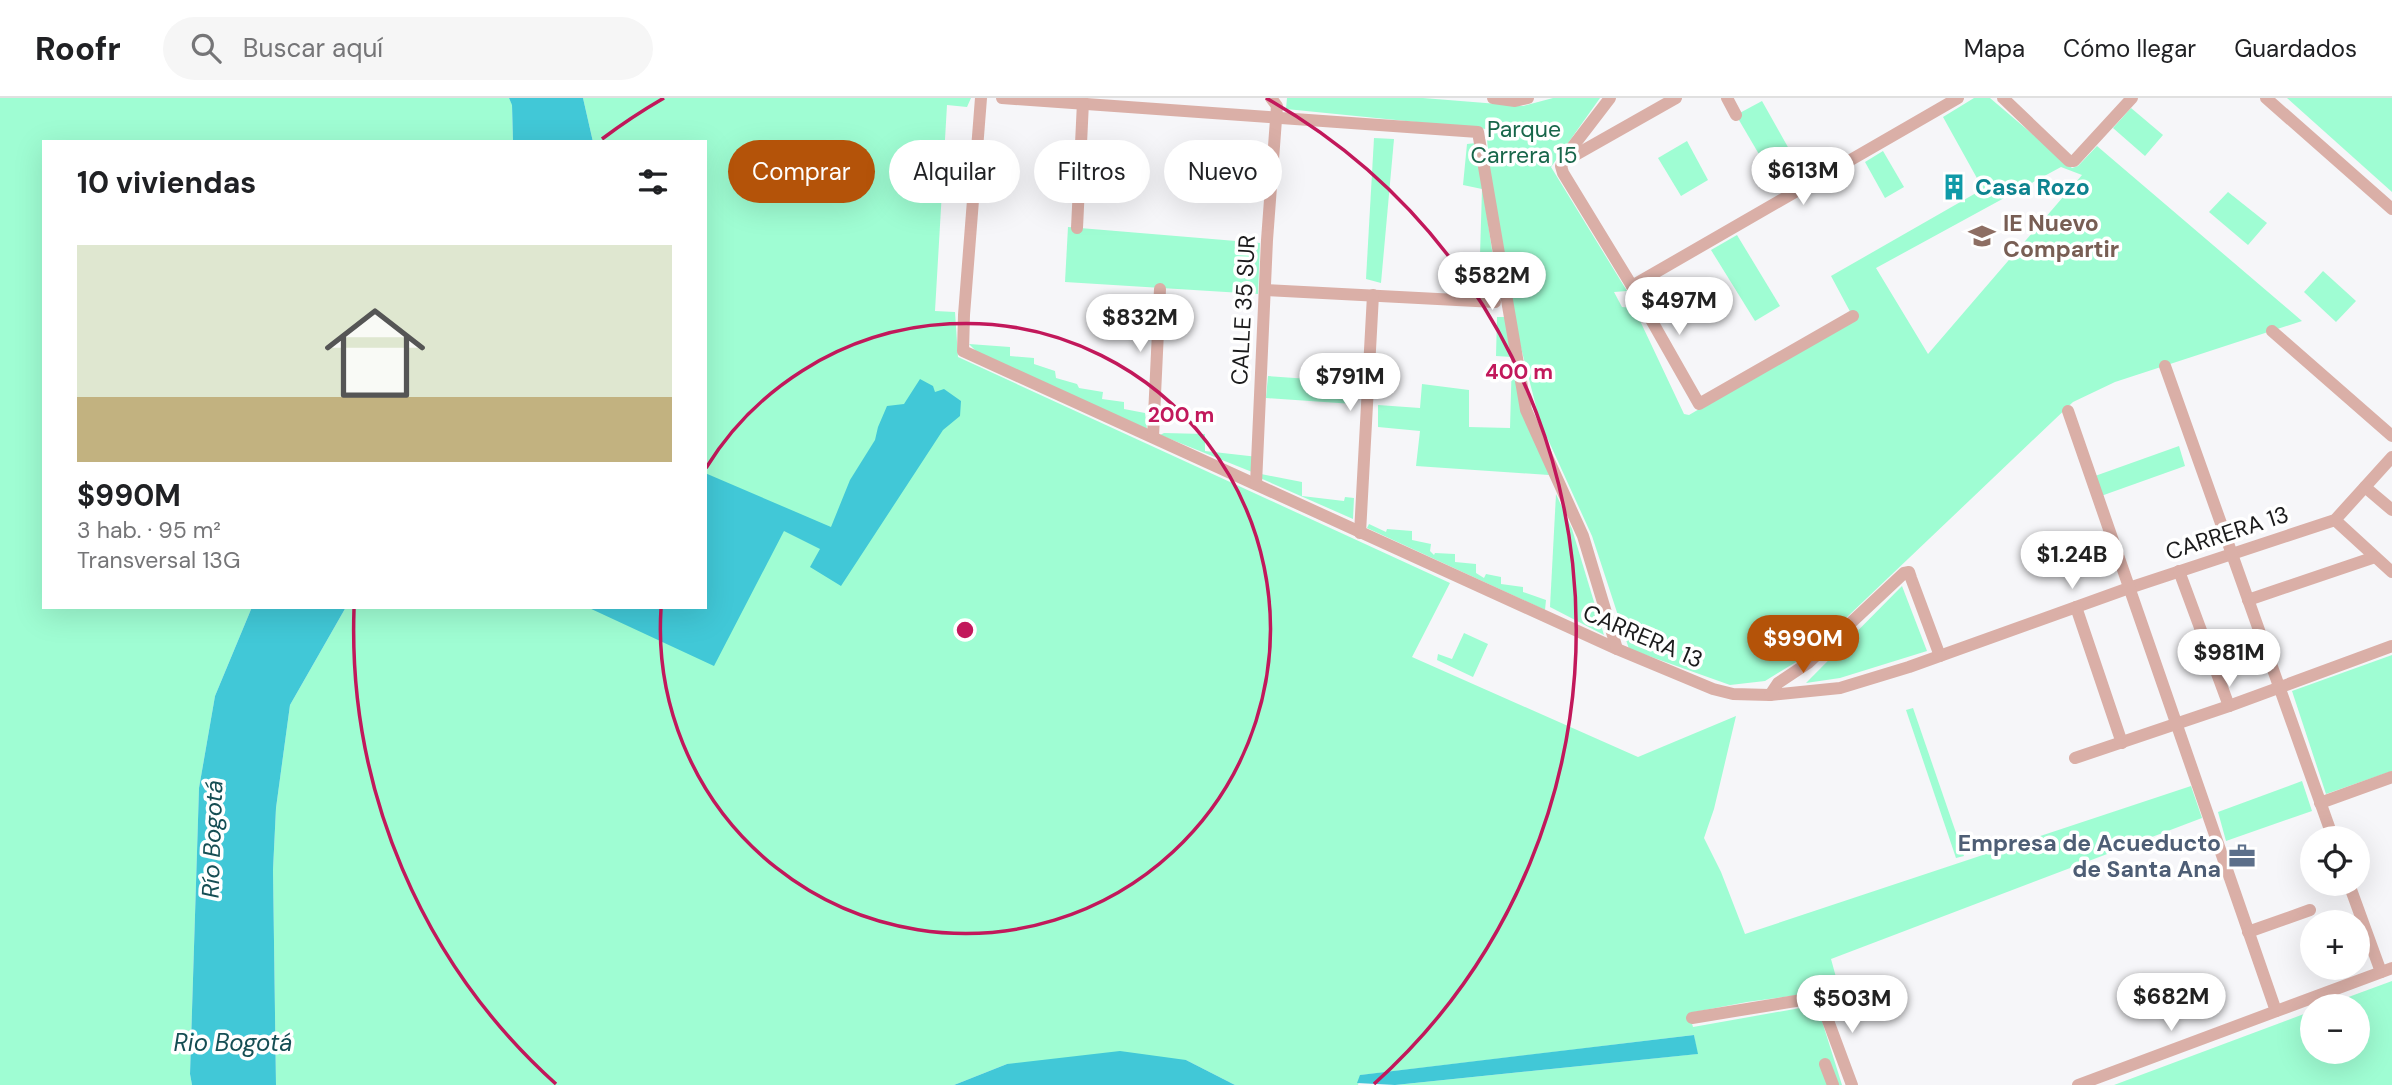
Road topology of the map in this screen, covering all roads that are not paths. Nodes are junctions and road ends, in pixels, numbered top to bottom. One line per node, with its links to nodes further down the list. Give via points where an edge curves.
1 (981, 98): 29 (street, CARRERA 13, via 963,351)
2 (1002, 98): 13 (street)
3 (1271, 98): 15 (street, CALLE 35 SUR, via 1277,106)
4 (1493, 98): 12 (street)
5 (1610, 98): 16 (street)
6 (1676, 98): 16 (street)
7 (1727, 98): 14 (street)
8 (1958, 98): 19 (street)
9 (2003, 98): 10 (street, via 2070,161)
10 (2132, 98)
11 (2266, 98): 17 (street)
12 (1523, 99)
13 (1083, 102): 15 (street); 18 (street)
14 (1736, 115)
15 (1276, 118): 21 (street, CALLE 35 SUR); 44 (street, via 1478,132 1526,410 1583,536)
16 (1562, 164): 19 (street, via 1563,173)
17 (2392, 209)
18 (1077, 228)
19 (1632, 286): 24 (street, via 1699,404)
20 (1160, 289): 29 (street)
21 (1265, 290): 22 (street); 31 (street, CALLE 35 SUR)
22 (1373, 295): 23 (street); 35 (street)
23 (1495, 302)
24 (1853, 316)
25 (2272, 331): 28 (street)
26 (2165, 366): 36 (street)
27 (2068, 411): 40 (street)
28 (2392, 436)
29 (1153, 437): 31 (street, CARRERA 13)
30 (2392, 457): 32 (street, CARRERA 13)
31 (1256, 484): 35 (street, CARRERA 13)
32 (2365, 487): 33 (street); 34 (street, CARRERA 13)
33 (2392, 510)
34 (2335, 520): 36 (street, CARRERA 13); 37 (street)
35 (1360, 533): 44 (street, CARRERA 13)
36 (2232, 553): 38 (street, CARRERA 13); 41 (street)
37 (2375, 557): 39 (street); 41 (street)
38 (2179, 571): 40 (street, CARRERA 13); 50 (street)
39 (2392, 572)
40 (2129, 588): 42 (street, CARRERA 13); 51 (street)
41 (2248, 600): 47 (street)
42 (2076, 607): 45 (street, CARRERA 13); 52 (street)
43 (2392, 646): 47 (street)
44 (1617, 649): 49 (street, CARRERA 13, via 1713,689)
45 (1940, 656): 46 (street, via 1909,572 1897,577); 48 (street, CARRERA 13, via 1840,688)
46 (1793, 673): 48 (street); 49 (street)
47 (2279, 688): 50 (street); 55 (street)
48 (1802, 692): 49 (street, CARRERA 13)
49 (1770, 695)
50 (2229, 706): 51 (street)
51 (2176, 725): 52 (street); 59 (street)
52 (2122, 743): 53 (street)
53 (2075, 758)
54 (2392, 777): 55 (street)
55 (2320, 803): 56 (street)
56 (2329, 826)
57 (2354, 896): 60 (street)
58 (2300, 914): 59 (street)
59 (2248, 932): 61 (street)
60 (2386, 970): 61 (street)
61 (2276, 1012): 66 (street)
62 (1692, 1018): 65 (street, via 1820,999)
63 (1825, 1064): 64 (street)
64 (1833, 1085)
65 (1852, 1085)
66 (2078, 1085)

